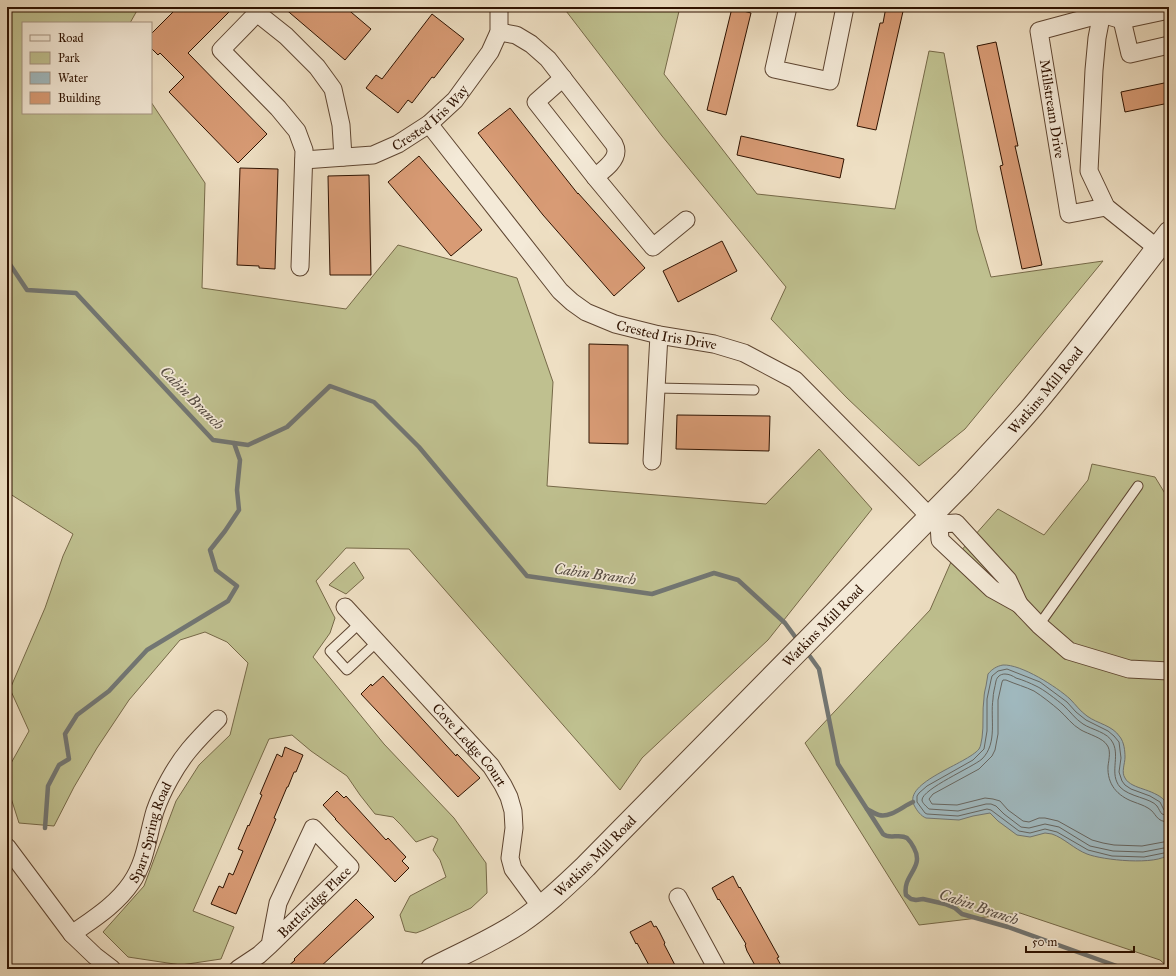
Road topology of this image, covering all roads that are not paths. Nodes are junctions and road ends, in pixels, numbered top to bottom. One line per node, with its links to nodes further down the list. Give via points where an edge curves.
1 (499, 7): 7 (street, Crested Iris Way)
2 (788, 7): 3 (street, via 774,69 830,81)
3 (846, 7)
4 (1169, 10): 6 (street)
5 (1102, 11): 6 (street); 14 (street, via 1097,38 1089,171); 14 (street, Millstream Drive, via 1039,31 1069,214)
6 (1122, 20): 8 (street, via 1130,54)
7 (499, 32): 9 (street, via 516,35 531,44 548,59); 10 (street, Crested Iris Way, via 490,52 456,100)
8 (1169, 45)
9 (563, 78): 13 (street, via 614,144 614,158); 13 (street, via 536,102)
10 (429, 124): 11 (street, Crested Iris Way, via 398,144 374,155); 18 (street, Crested Iris Drive, via 560,291 586,312 615,324)
11 (343, 157): 12 (street, Crested Iris Way); 12 (street, via 341,125 332,89 317,67 286,36 257,13 221,50 297,131 304,150)
12 (304, 160): 17 (street)
13 (595, 177): 15 (street, via 653,247)
14 (1106, 207): 16 (street)
15 (686, 220)
16 (1163, 241): 23 (street, Watkins Mill Road, via 1034,405)
17 (300, 267)
18 (659, 335): 19 (street); 23 (street, Crested Iris Drive, via 714,344 744,353 794,380)
19 (656, 388): 20 (lane); 21 (street)
20 (754, 390)
21 (652, 461)
22 (1138, 486): 26 (lane)
23 (935, 520): 26 (street, via 940,540 992,589 1019,604); 32 (street, Watkins Mill Road, via 828,620 586,866)
24 (345, 607): 25 (street, Cove Ledge Court)
25 (360, 623): 27 (street, Cove Ledge Court); 27 (lane, via 330,651 347,670)
26 (1040, 625): 28 (street, via 1069,651 1129,668)
27 (377, 642): 32 (street, Cove Ledge Court, via 491,766 503,785 513,811 514,828 510,858 514,869)
28 (1169, 671)
29 (218, 719): 33 (street, Sparr Spring Road, via 188,751 166,784 141,863 132,882 119,899)
30 (7, 847): 33 (street)
31 (678, 897): 38 (street)
32 (541, 907): 37 (street, Watkins Mill Road, via 499,934)
33 (72, 934): 35 (street)
34 (270, 945): 34 (street, Battleridge Place, via 350,867 313,828 278,903); 36 (street, Battleridge Place)
35 (112, 969)
36 (238, 969)
37 (432, 969)
38 (717, 969)

